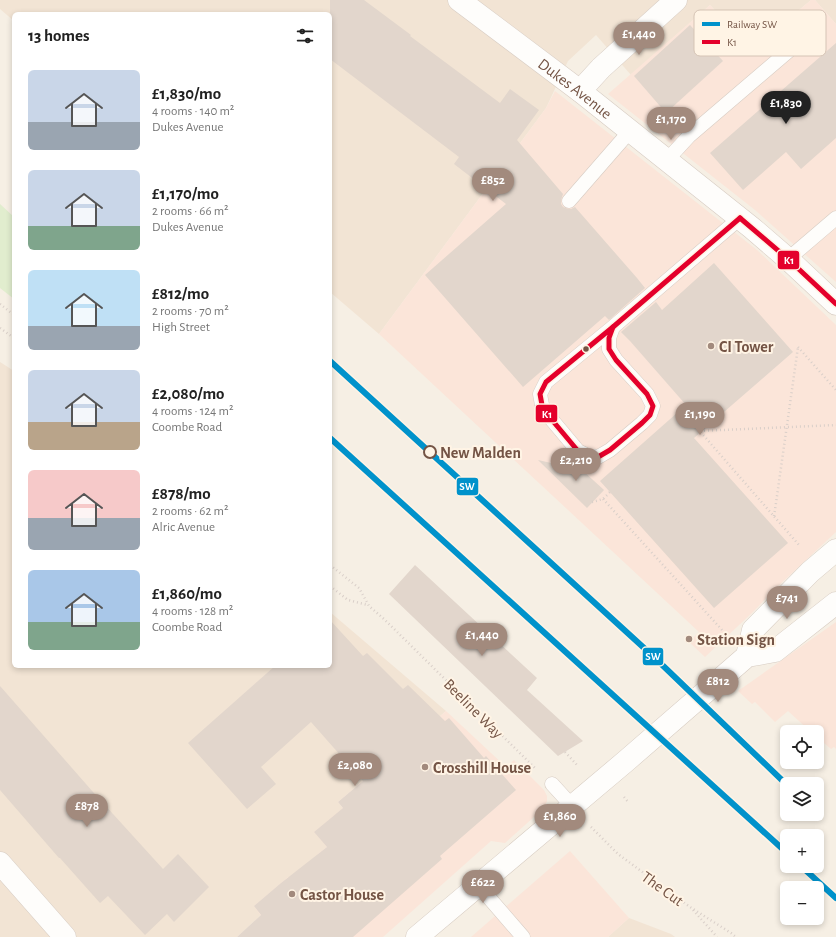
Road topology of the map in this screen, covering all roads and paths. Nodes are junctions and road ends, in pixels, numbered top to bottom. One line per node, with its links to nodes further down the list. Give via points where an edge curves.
1 (459, 0): 4 (street, Dukes Avenue)
2 (676, 0): 4 (street, via 601,68)
3 (783, 56): 6 (lane, via 689,136)
4 (580, 91): 5 (street, Dukes Avenue)
5 (630, 131): 6 (street, Dukes Avenue); 7 (lane)
6 (667, 160): 8 (street, Dukes Avenue)
7 (569, 200)
8 (740, 218): 10 (street, Dukes Avenue); 14 (lane)
9 (836, 218): 10 (lane)
10 (788, 259): 12 (street, Dukes Avenue)
11 (0, 304): 13 (path)
12 (836, 304)
13 (12, 313)
14 (613, 327): 14 (lane, via 609,349 647,394 653,406 650,415 610,450 598,457 588,456 578,451 547,414 540,394 546,382)
15 (0, 328): 16 (path)
16 (12, 337)
17 (836, 390): 20 (path, via 798,347)
18 (836, 425): 20 (path)
19 (684, 427): 21 (path, via 691,421)
20 (786, 428): 21 (path); 25 (path)
21 (700, 432): 25 (path)
22 (610, 492): 23 (path)
23 (603, 499): 24 (path); 32 (path)
24 (592, 502)
25 (774, 516): 26 (path)
26 (800, 545)
27 (836, 550): 33 (street, via 810,572 753,630)
28 (332, 567): 31 (path, Beeline Way, via 359,588)
29 (332, 588): 31 (path, via 348,600)
30 (836, 603): 33 (street, via 775,651)
31 (369, 606): 36 (path, Beeline Way)
32 (723, 631)
33 (747, 656): 37 (street)
34 (565, 752): 35 (path)
35 (577, 766)
36 (552, 784): 37 (lane)
37 (572, 806): 40 (street)
38 (596, 832): 41 (path, The Cut, via 618,854)
39 (0, 863): 43 (street)
40 (478, 885): 44 (street); 45 (lane)
41 (690, 907): 42 (path); 48 (path, The Cut)
42 (713, 933): 46 (path); 47 (path)
43 (65, 937)
44 (417, 937)
45 (523, 937)
46 (714, 937)
47 (717, 937)
48 (736, 937)

